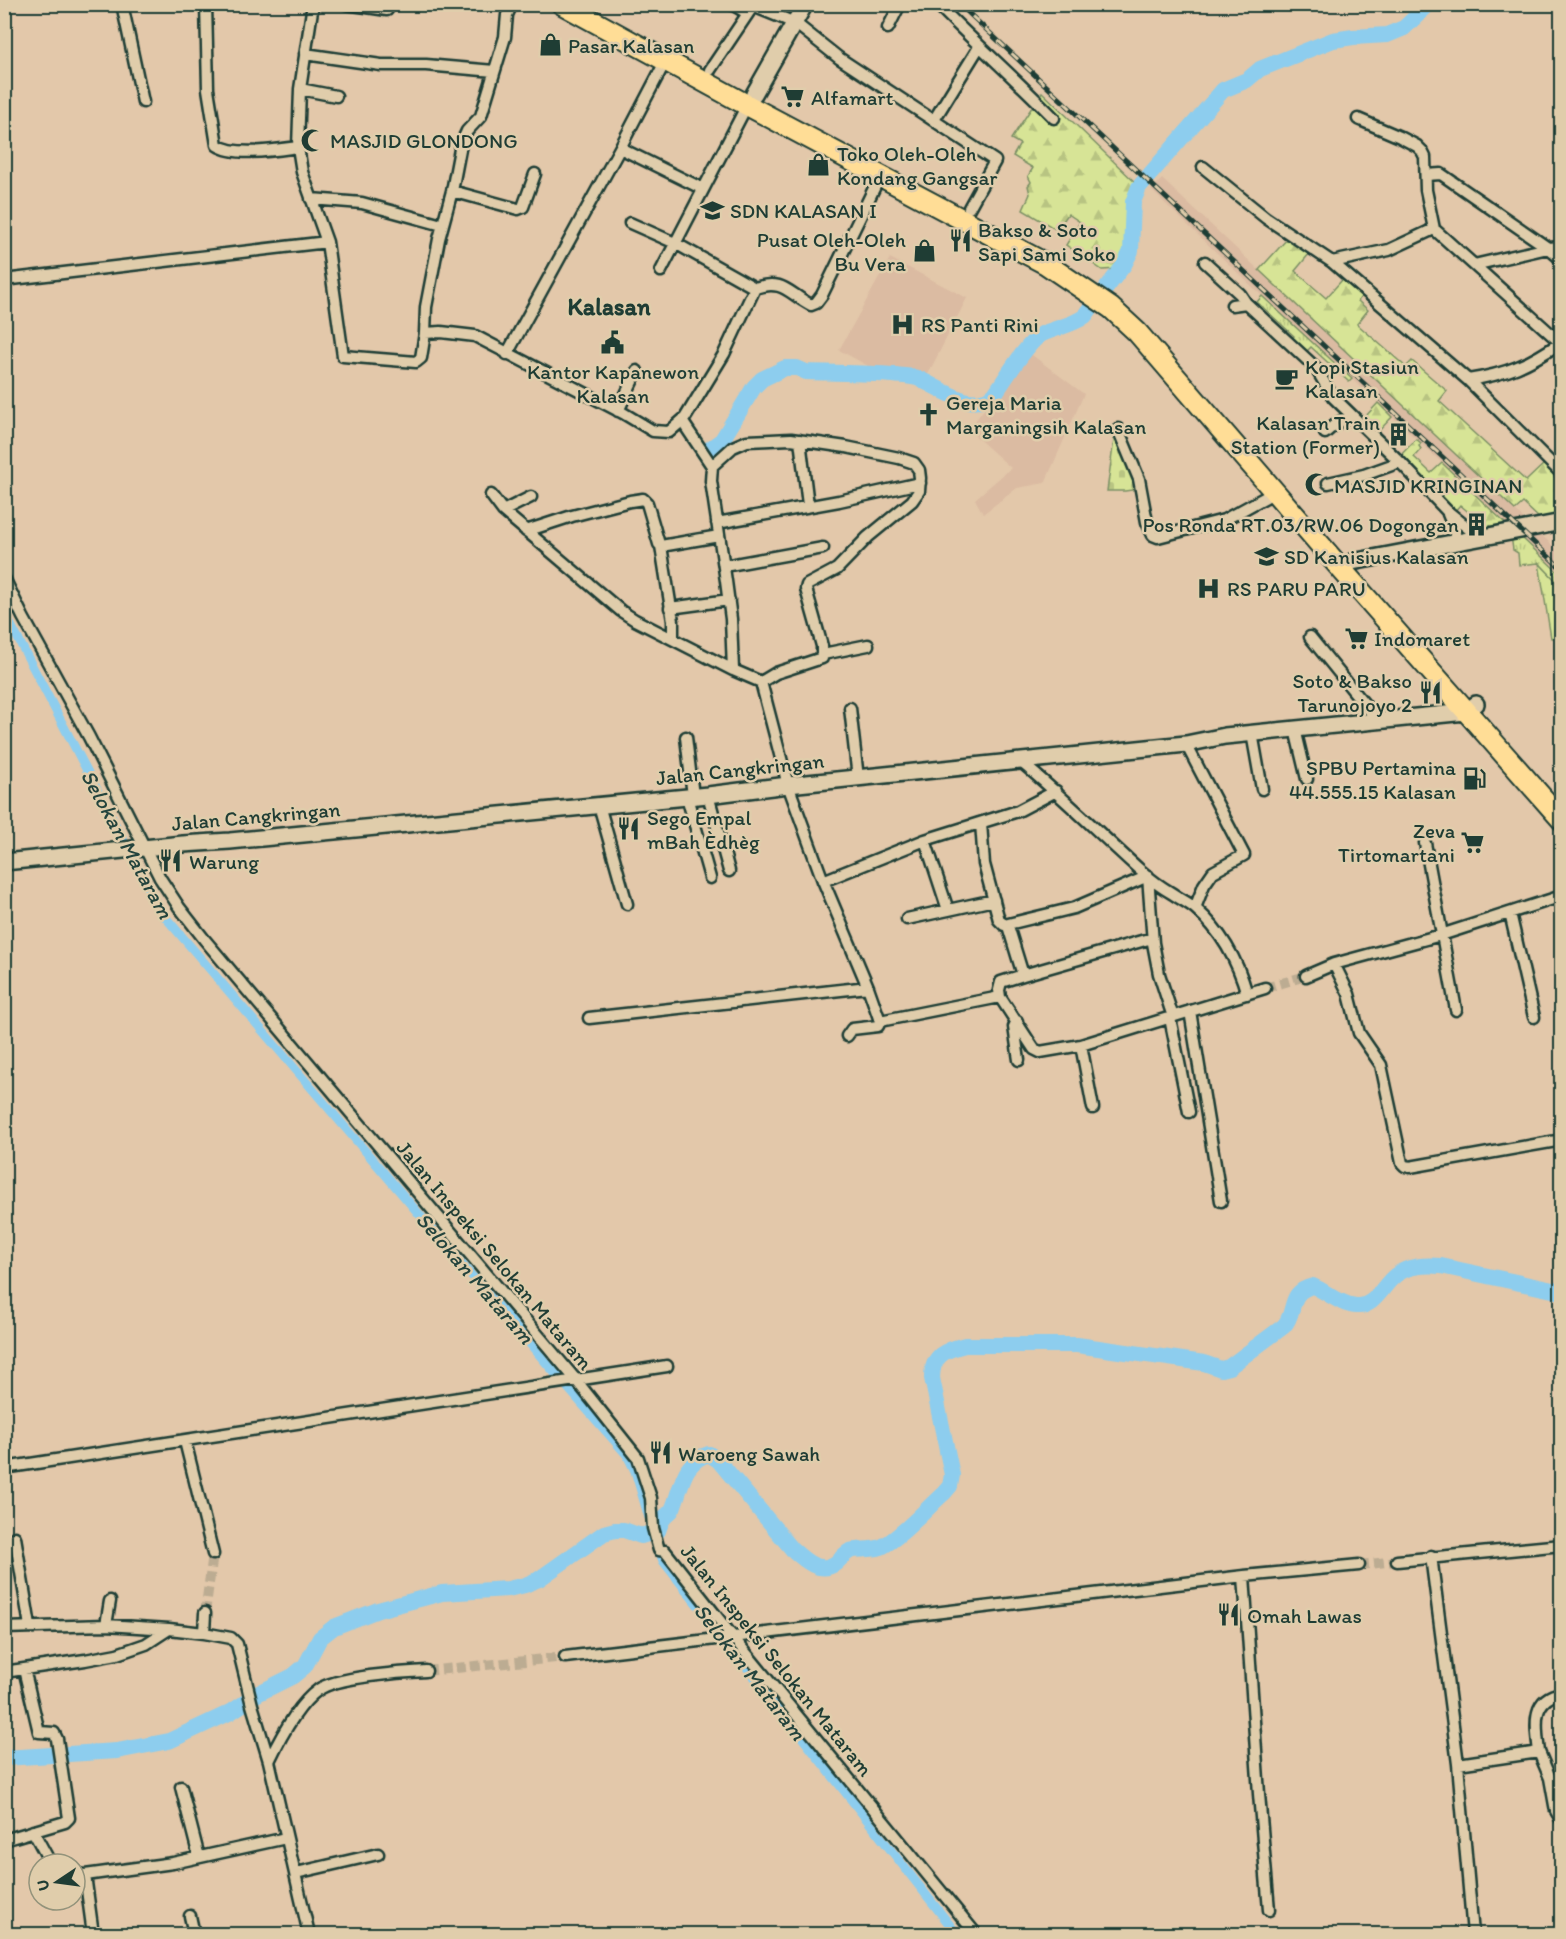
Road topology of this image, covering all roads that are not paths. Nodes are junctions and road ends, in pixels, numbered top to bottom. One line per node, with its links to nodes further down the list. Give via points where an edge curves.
1 (122, 4): 24 (street)
2 (206, 4): 28 (street, via 208,89 217,145 225,150 252,151)
3 (313, 4): 17 (street)
4 (346, 4): 12 (street)
5 (512, 4): 20 (street)
6 (562, 4): 18 (highway)
7 (590, 4): 18 (highway)
8 (732, 4): 13 (street)
9 (805, 4): 14 (main road)
10 (900, 4): 15 (street)
11 (937, 4): 16 (street)
12 (387, 10)
13 (747, 13): 14 (street, via 754,6); 19 (street)
14 (795, 23): 23 (main road); 27 (street, via 839,58)
15 (888, 28)
16 (979, 47): 25 (street); 27 (street)
17 (305, 54): 20 (street, via 381,65); 21 (street)
18 (674, 60): 19 (highway); 23 (highway); 29 (street)
19 (710, 70): 23 (highway)
20 (495, 71): 35 (street, via 481,116 461,144)
21 (300, 89): 22 (street); 28 (street)
22 (336, 96)
23 (751, 100): 33 (highway); 34 (street); 37 (highway)
24 (143, 102)
25 (1054, 118)
26 (1358, 119): 32 (street, via 1417,146 1425,157)
27 (934, 120): 37 (street, via 995,161)
28 (298, 147): 36 (street)
29 (620, 148): 34 (street); 58 (street)
30 (1203, 167): 47 (street, via 1266,218)
31 (535, 174): 35 (street, via 523,207 518,209)
32 (1426, 175): 40 (street); 44 (street, via 1441,174)
33 (879, 176): 50 (highway, via 1046,264); 52 (street, via 816,303 811,305 777,285)
34 (703, 189): 42 (street)
35 (452, 191): 39 (street)
36 (311, 199): 39 (street, via 362,203); 41 (street)
37 (969, 208): 50 (highway, via 1047,249)
38 (630, 223): 42 (street)
39 (442, 225): 56 (street)
40 (1434, 229): 47 (street, via 1389,250); 48 (street)
41 (327, 242): 51 (street); 56 (street, via 343,356 416,362 421,358)
42 (675, 243): 49 (street); 52 (street)
43 (1562, 247): 44 (street)
44 (1548, 248): 45 (street); 48 (street)
45 (1562, 260)
46 (1205, 262): 54 (street)
47 (1332, 262): 60 (street)
48 (1474, 265): 57 (street)
49 (661, 271)
50 (1081, 278): 53 (highway)
51 (4, 280)
52 (755, 288): 62 (street, via 724,354)
53 (1115, 303): 72 (highway); 87 (highway, via 1146,322)
54 (1246, 303): 55 (street); 63 (street, via 1315,367 1333,398)
55 (1232, 305)
56 (424, 333): 58 (street, via 476,336)
57 (1561, 344): 60 (street, via 1526,365)
58 (507, 354): 61 (street)
59 (637, 371): 61 (street)
60 (1468, 380): 69 (street)
61 (618, 411): 62 (street, via 659,433 669,432)
62 (682, 421): 68 (street)
63 (1357, 421): 65 (street, via 1342,420); 67 (street)
64 (1119, 429): 72 (street, via 1139,479 1153,535 1224,520)
65 (1325, 433)
66 (800, 440): 68 (street, via 739,443); 70 (street, via 882,453 914,463); 75 (street)
67 (1400, 462): 71 (street); 76 (street)
68 (712, 466): 79 (street)
69 (1562, 474)
70 (920, 483): 75 (street); 94 (street, via 912,501 842,564 807,585)
71 (1328, 483)
72 (1275, 492): 87 (highway)
73 (491, 495): 77 (street)
74 (531, 497): 77 (street)
75 (807, 505): 79 (street)
76 (1447, 511): 82 (street); 83 (street)
77 (503, 512): 80 (street)
78 (1562, 522): 82 (main road)
79 (717, 523): 81 (street)
80 (526, 531): 84 (street, via 643,499); 92 (street, via 621,611)
81 (719, 536): 84 (street); 86 (street)
82 (1479, 537): 83 (main road)
83 (1455, 541): 87 (main road)
84 (661, 546): 90 (street)
85 (823, 548): 86 (street)
86 (724, 566): 89 (street)
87 (1347, 566): 98 (highway)
88 (4, 578): 117 (street, Jalan Inspeksi Selokan Mataram)
89 (729, 600): 90 (street); 95 (street)
90 (670, 608): 92 (street)
91 (1310, 637): 99 (street)
92 (673, 639): 95 (street)
93 (868, 645): 94 (street)
94 (823, 654): 96 (street, via 820,660 776,673)
95 (733, 670): 96 (street)
96 (761, 682): 107 (street)
97 (850, 708): 105 (street)
98 (1471, 708): 99 (main road, Jalan Cangkringan); 111 (highway); 113 (highway)
99 (1378, 721): 100 (main road, Jalan Cangkringan)
100 (1295, 729): 101 (main road, Jalan Cangkringan); 106 (street)
101 (1251, 733): 103 (main road, Jalan Cangkringan); 108 (street)
102 (686, 737): 110 (street)
103 (1186, 744): 104 (main road, Jalan Cangkringan); 126 (street, via 1244,855 1213,872)
104 (1021, 762): 105 (main road, Jalan Cangkringan); 109 (street)
105 (858, 778): 107 (main road, Jalan Cangkringan)
106 (1307, 779)
107 (788, 785): 110 (main road, Jalan Cangkringan); 122 (street)
108 (1262, 789)
109 (1056, 791): 114 (street, via 1018,811); 120 (street)
110 (696, 796): 112 (main road, Jalan Cangkringan); 119 (street); 121 (street)
111 (1562, 801)
112 (599, 805): 117 (main road, Jalan Cangkringan); 125 (street)
113 (1562, 820)
114 (981, 823): 115 (street); 124 (street, via 984,864)
115 (925, 840): 122 (street); 127 (street)
116 (1425, 843): 131 (street)
117 (142, 848): 118 (main road, Jalan Cangkringan); 155 (street, Jalan Inspeksi Selokan Mataram, via 204,939)
118 (4, 862)
119 (729, 871)
120 (1148, 876): 126 (street); 130 (street, via 1074,908); 132 (street)
121 (710, 878)
122 (823, 881): 136 (street)
123 (1562, 896): 128 (street)
124 (994, 900): 127 (street); 130 (street, via 1001,924)
125 (627, 904)
126 (1195, 908): 138 (street, via 1226,945)
127 (948, 910): 129 (street)
128 (1510, 913): 131 (street); 143 (street)
129 (907, 919)
130 (1008, 926): 134 (street)
131 (1441, 935): 133 (street); 140 (street)
132 (1152, 938): 134 (street); 142 (street)
133 (1334, 964): 135 (street); 152 (street, via 1349,994 1359,1033 1381,1065 1405,1166)
134 (1023, 975): 139 (street, via 1001,982)
135 (1306, 976)
136 (868, 987): 144 (street); 145 (street)
137 (1265, 988): 138 (street)
138 (1247, 994): 141 (street)
139 (1000, 997): 145 (street); 146 (street)
140 (1456, 1010)
141 (1190, 1011): 142 (street); 153 (street)
142 (1172, 1017): 148 (street); 151 (street)
143 (1534, 1017)
144 (589, 1018)
145 (880, 1021): 147 (street, via 878,1026 852,1029)
146 (1017, 1021): 148 (street, via 1038,1052); 149 (street, via 1014,1027)
147 (847, 1036)
148 (1081, 1045): 150 (street)
149 (1019, 1060)
150 (1093, 1108)
151 (1189, 1112)
152 (1562, 1140)
153 (1221, 1201)
154 (667, 1365): 155 (street)
155 (572, 1381): 156 (street); 172 (street, Jalan Inspeksi Selokan Mataram, via 638,1458 651,1498 659,1550 665,1551)
156 (185, 1441): 157 (street); 160 (street)
157 (4, 1467)
158 (15, 1537): 168 (street)
159 (1562, 1545): 161 (street)
160 (213, 1554)
161 (1431, 1556): 162 (street); 180 (street)
162 (1397, 1561)
163 (1359, 1565): 164 (street)
164 (1244, 1576): 172 (street); 192 (street)
165 (110, 1601): 167 (street)
166 (205, 1613): 171 (street)
167 (106, 1625): 168 (street); 170 (street)
168 (30, 1626): 169 (street)
169 (4, 1628)
170 (169, 1629): 171 (street); 174 (street, via 146,1644 117,1654)
171 (204, 1633): 179 (street, via 231,1638 237,1644)
172 (726, 1638): 173 (street); 197 (street, Jalan Inspeksi Selokan Mataram)
173 (565, 1656)
174 (24, 1669): 176 (street); 183 (street, via 37,1728 41,1733 54,1733 57,1739 69,1818)
175 (426, 1671): 179 (street, via 356,1678 321,1688 300,1709)
176 (4, 1672)
177 (1562, 1693): 178 (street, via 1547,1697 1540,1704)
178 (1539, 1752): 180 (street); 182 (street)
179 (269, 1761): 184 (street)
180 (1458, 1764): 198 (street)
181 (181, 1787): 188 (street)
182 (1562, 1821)
183 (33, 1831): 185 (street); 186 (street)
184 (286, 1838): 188 (street); 189 (street)
185 (4, 1840)
186 (44, 1852)
187 (378, 1854): 189 (street)
188 (199, 1857): 190 (street)
189 (296, 1873): 194 (street)
190 (87, 1874)
191 (87, 1907): 195 (street)
192 (1269, 1910)
193 (190, 1916): 196 (street)
194 (308, 1934)
195 (93, 1935)
196 (194, 1935)
197 (976, 1935)
198 (1473, 1935)

